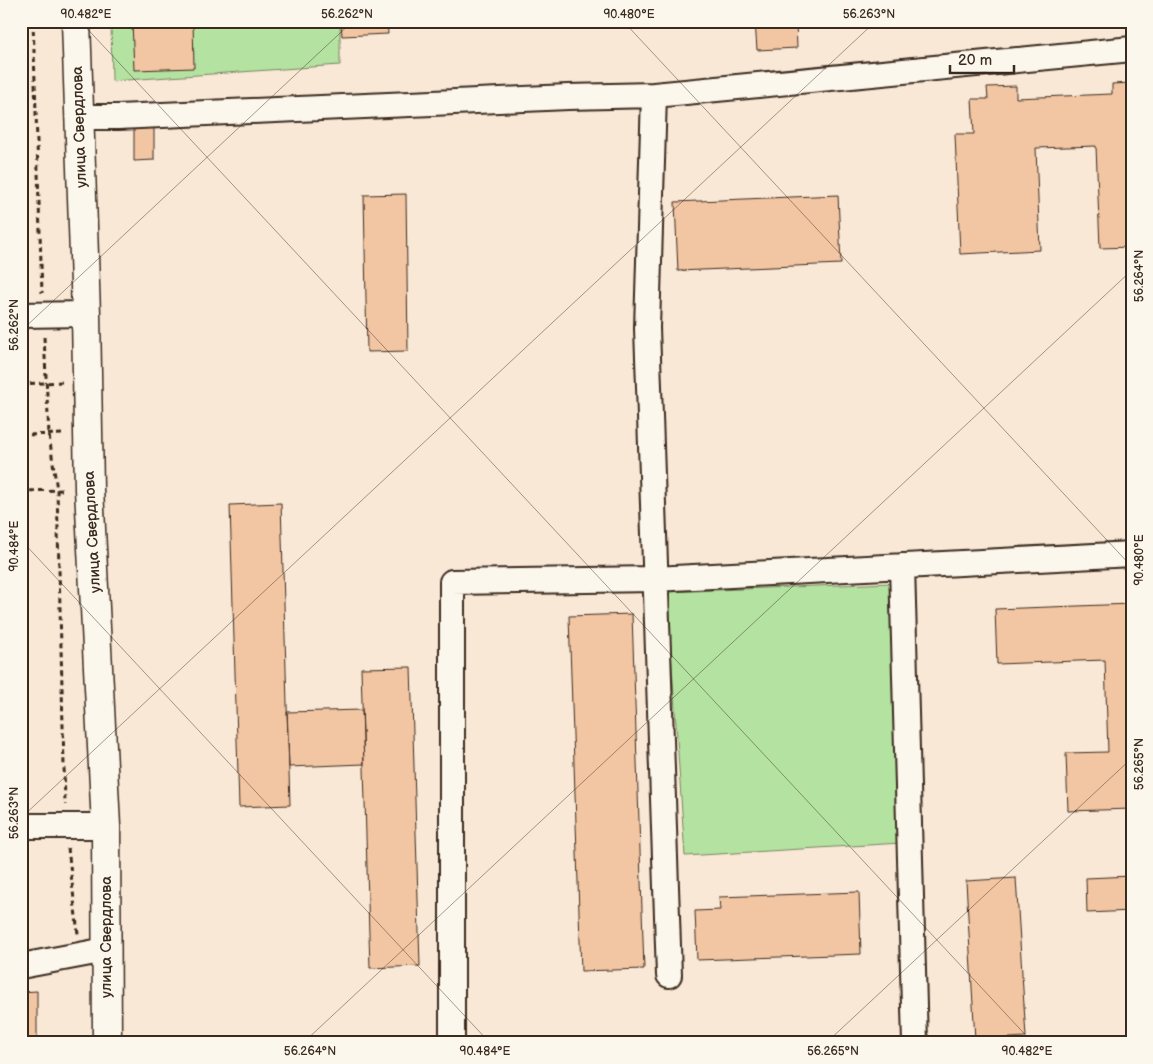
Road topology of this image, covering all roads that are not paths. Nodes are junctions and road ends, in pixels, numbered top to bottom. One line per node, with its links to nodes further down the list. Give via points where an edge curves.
1 (76, 21): 4 (main road, улица Свердлова)
2 (1132, 49): 3 (street)
3 (654, 95): 4 (street); 9 (street, via 647,328)
4 (79, 117): 5 (main road, улица Свердлова)
5 (86, 314): 6 (street); 11 (main road, улица Свердлова, via 89,489)
6 (32, 315)
7 (1132, 554): 8 (street)
8 (902, 566): 9 (street); 17 (street)
9 (655, 579): 14 (street); 16 (street, via 452,582)
10 (21, 826): 11 (street)
11 (106, 826): 12 (main road, улица Свердлова)
12 (93, 952): 13 (street); 15 (main road, улица Свердлова)
13 (21, 966)
14 (669, 974)
15 (107, 1043)
16 (452, 1043)
17 (916, 1043)

